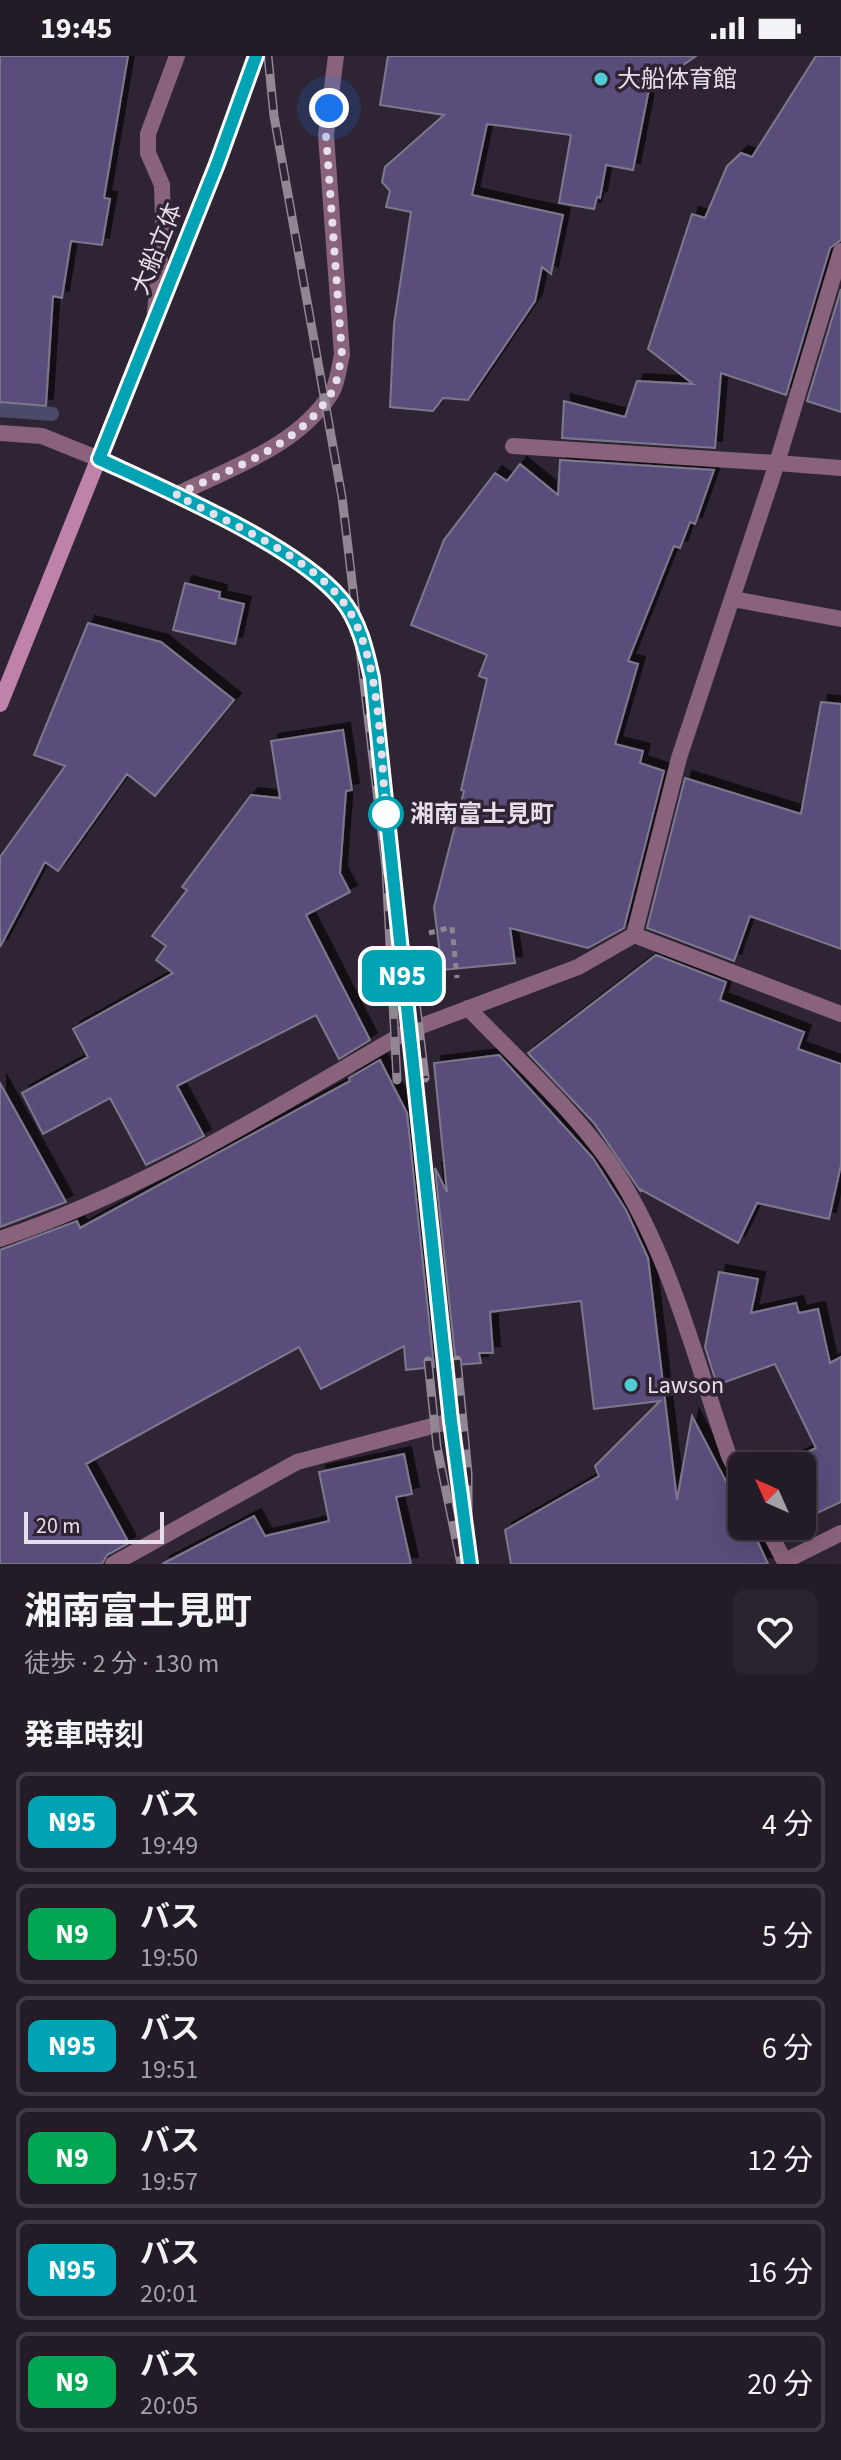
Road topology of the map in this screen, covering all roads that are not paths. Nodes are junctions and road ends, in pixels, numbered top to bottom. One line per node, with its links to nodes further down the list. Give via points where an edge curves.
1 (177, 56): 5 (street, via 148,134 148,153 162,185)
2 (256, 56): 5 (street, 大船立体)
3 (336, 56): 11 (street, via 326,135 342,355 334,390 306,424 272,448)
4 (841, 251): 9 (street)
5 (155, 319): 8 (street, 大船立体)
6 (0, 433): 8 (street, via 42,436)
7 (513, 446): 9 (street)
8 (99, 459): 11 (street); 14 (street, 大船立体)
9 (777, 463): 10 (street); 12 (street)
10 (841, 468)
11 (176, 495): 18 (street, via 316,576 342,600 364,643 372,678)
12 (733, 599): 13 (street); 15 (street, via 679,758)
13 (841, 619)
14 (0, 704)
15 (634, 935): 16 (street, via 578,967); 17 (street)
16 (468, 1008): 18 (street); 21 (street, via 586,1135 627,1191 663,1268)
17 (841, 1014)
18 (408, 1031): 19 (street, via 73,1214); 20 (street)
19 (0, 1239)
20 (451, 1421): 25 (street, via 297,1462); 26 (street)
21 (728, 1453)
22 (841, 1533): 24 (street)
23 (773, 1540): 24 (street)
24 (785, 1562)
25 (113, 1564)
26 (470, 1564)

